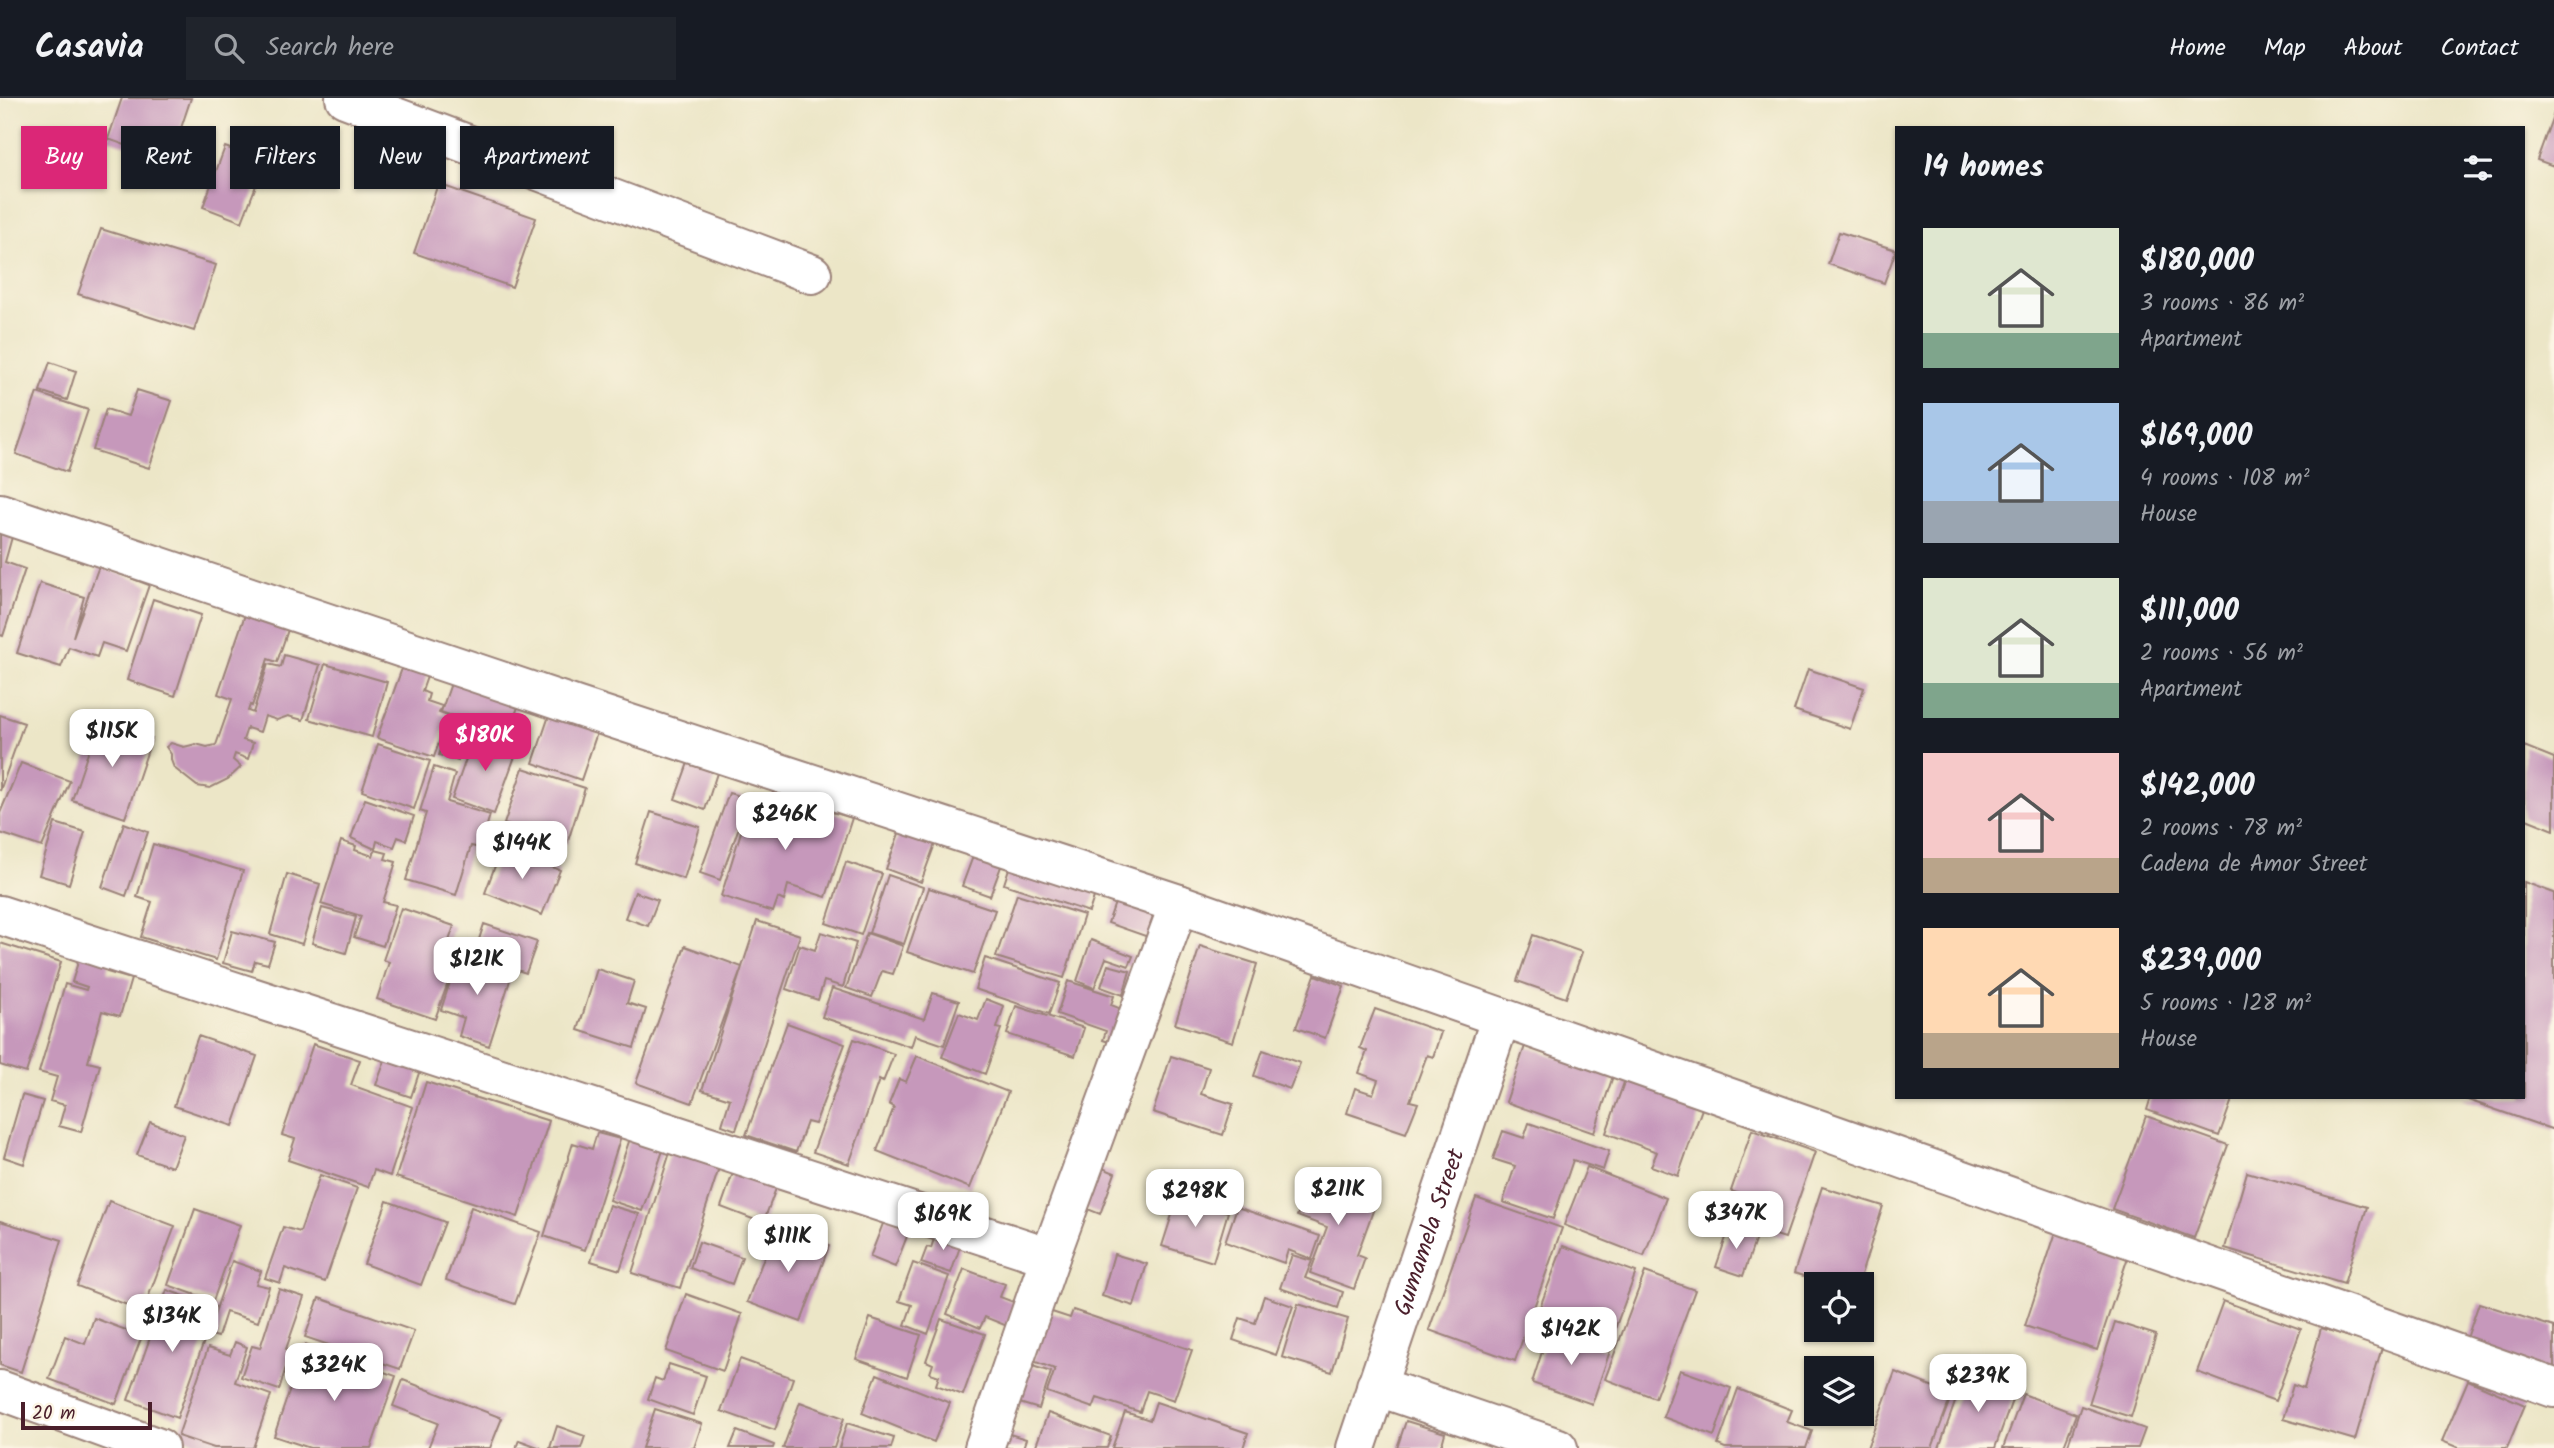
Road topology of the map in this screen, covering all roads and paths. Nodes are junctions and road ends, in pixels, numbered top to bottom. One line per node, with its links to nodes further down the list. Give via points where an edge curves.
1 (345, 98): 2 (street)
2 (812, 274)
3 (0, 513): 4 (street)
4 (1179, 904): 6 (street); 7 (street)
5 (0, 915): 7 (street)
6 (1501, 1017): 8 (street, Gumamela Street); 9 (street)
7 (1050, 1257): 12 (street)
8 (1377, 1386): 13 (street, Gumamela Street); 14 (street)
9 (2554, 1388)
10 (0, 1390): 11 (street)
11 (159, 1448)
12 (984, 1448)
13 (1356, 1448)
14 (1558, 1448)

